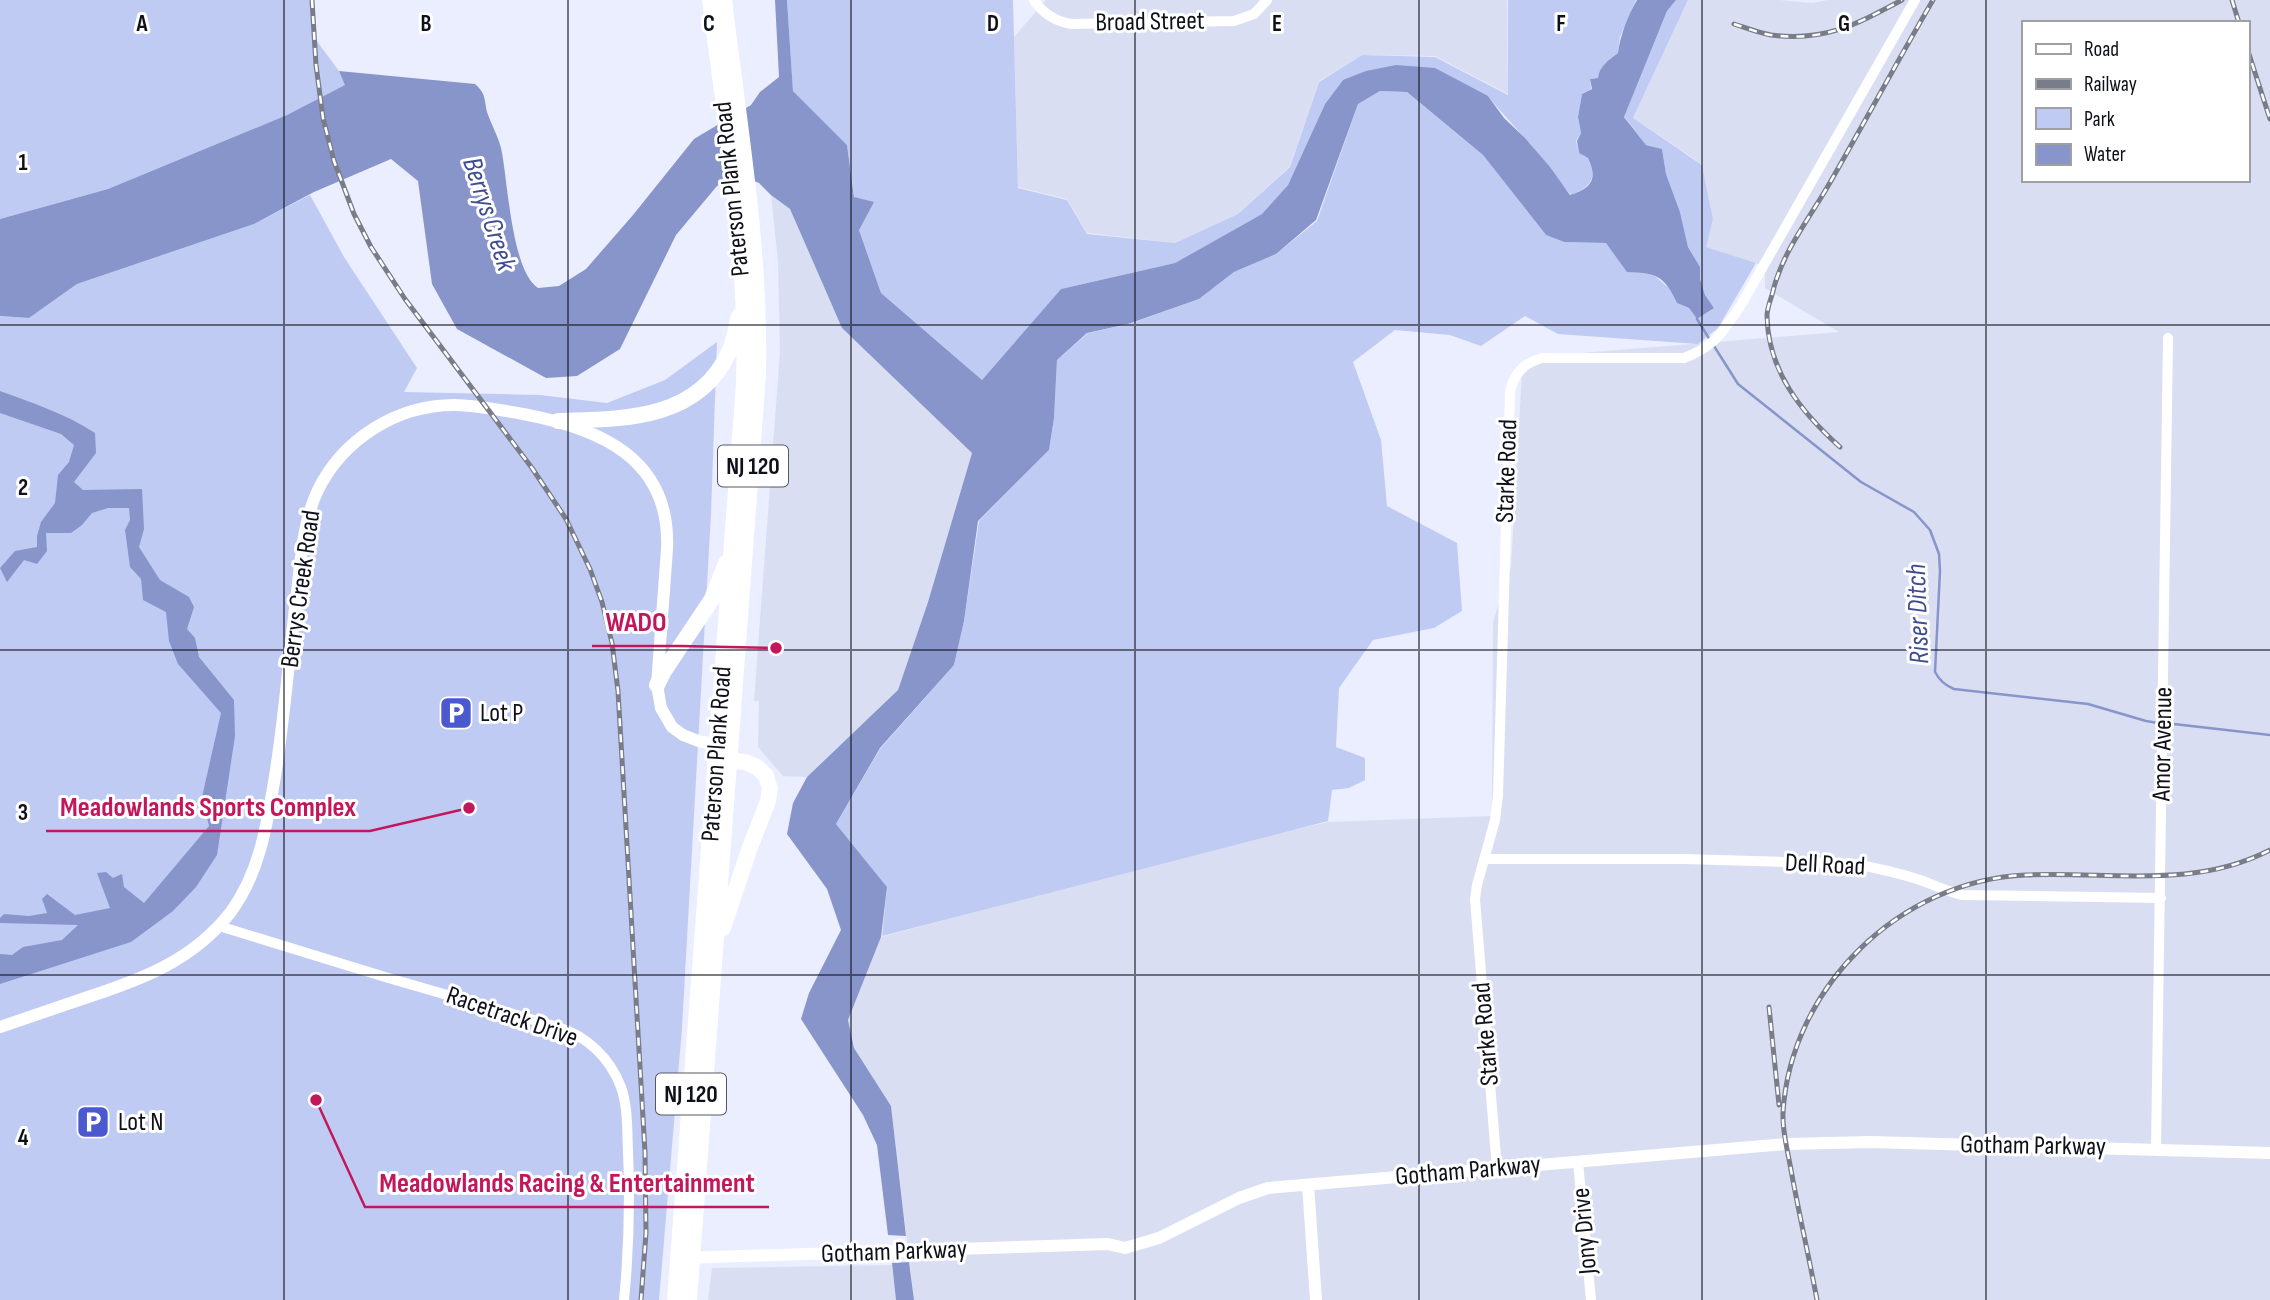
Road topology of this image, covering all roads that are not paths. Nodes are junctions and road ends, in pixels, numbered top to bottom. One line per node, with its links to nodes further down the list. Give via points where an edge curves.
1 (710, 0): 6 (main road, Paterson Plank Road / NJ 120)
2 (724, 0): 6 (main road, Paterson Plank Road / NJ 120)
3 (1034, 0): 4 (street, Broad Street, via 1052,18 1071,23 1234,21 1254,14)
4 (1267, 0)
5 (1914, 0): 14 (street, Starke Road, via 1719,338 1684,358 1542,358 1525,365 1513,379 1498,796)
6 (730, 106): 7 (main road, Paterson Plank Road / NJ 120)
7 (741, 188): 8 (main road, Paterson Plank Road / NJ 120); 13 (main road, Paterson Plank Road / NJ 120, via 757,284 758,375)
8 (744, 296): 10 (main road, via 726,358 692,395 639,417); 11 (main road, Paterson Plank Road / NJ 120, via 744,401)
9 (2168, 338): 15 (street, Amor Avenue)
10 (558, 421): 12 (street, Berrys Creek Road, via 624,450 646,474 662,504 667,540); 16 (street, Berrys Creek Road, via 465,406 415,410 370,430 329,471 313,502 304,537 265,835 242,894)
11 (733, 541): 12 (main road, via 712,598); 13 (main road, Paterson Plank Road / NJ 120)
12 (657, 685): 13 (street, Berrys Creek Road, via 661,708 672,727)
13 (724, 752): 17 (main road, Paterson Plank Road / NJ 120); 17 (main road, via 762,771 770,794); 24 (main road, Paterson Plank Road / NJ 120)
14 (1484, 859): 15 (street, Dell Road, via 1854,864 1963,895); 22 (street, Starke Road, via 1475,900)
15 (2161, 898): 19 (street, Amor Avenue)
16 (219, 926): 18 (street, Berrys Creek Road, via 183,957 150,975); 25 (street, Racetrack Drive, via 558,1027 598,1051 617,1078 626,1109 630,1185)
17 (715, 954): 24 (main road, Paterson Plank Road / NJ 120)
18 (0, 1027)
19 (2156, 1149): 20 (street, Gotham Parkway); 21 (street, Gotham Parkway, via 1819,1143)
20 (2270, 1153)
21 (1578, 1162): 22 (street, Gotham Parkway); 29 (street, Jony Drive)
22 (1497, 1169): 23 (street, Gotham Parkway)
23 (1308, 1185): 24 (street, Gotham Parkway, via 1254,1192 1159,1238 1125,1248 1108,1244); 28 (street)
24 (685, 1258): 26 (main road, Paterson Plank Road / NJ 120); 27 (main road, Paterson Plank Road / NJ 120)
25 (624, 1300)
26 (675, 1300)
27 (689, 1300)
28 (1316, 1300)
29 (1591, 1300)

